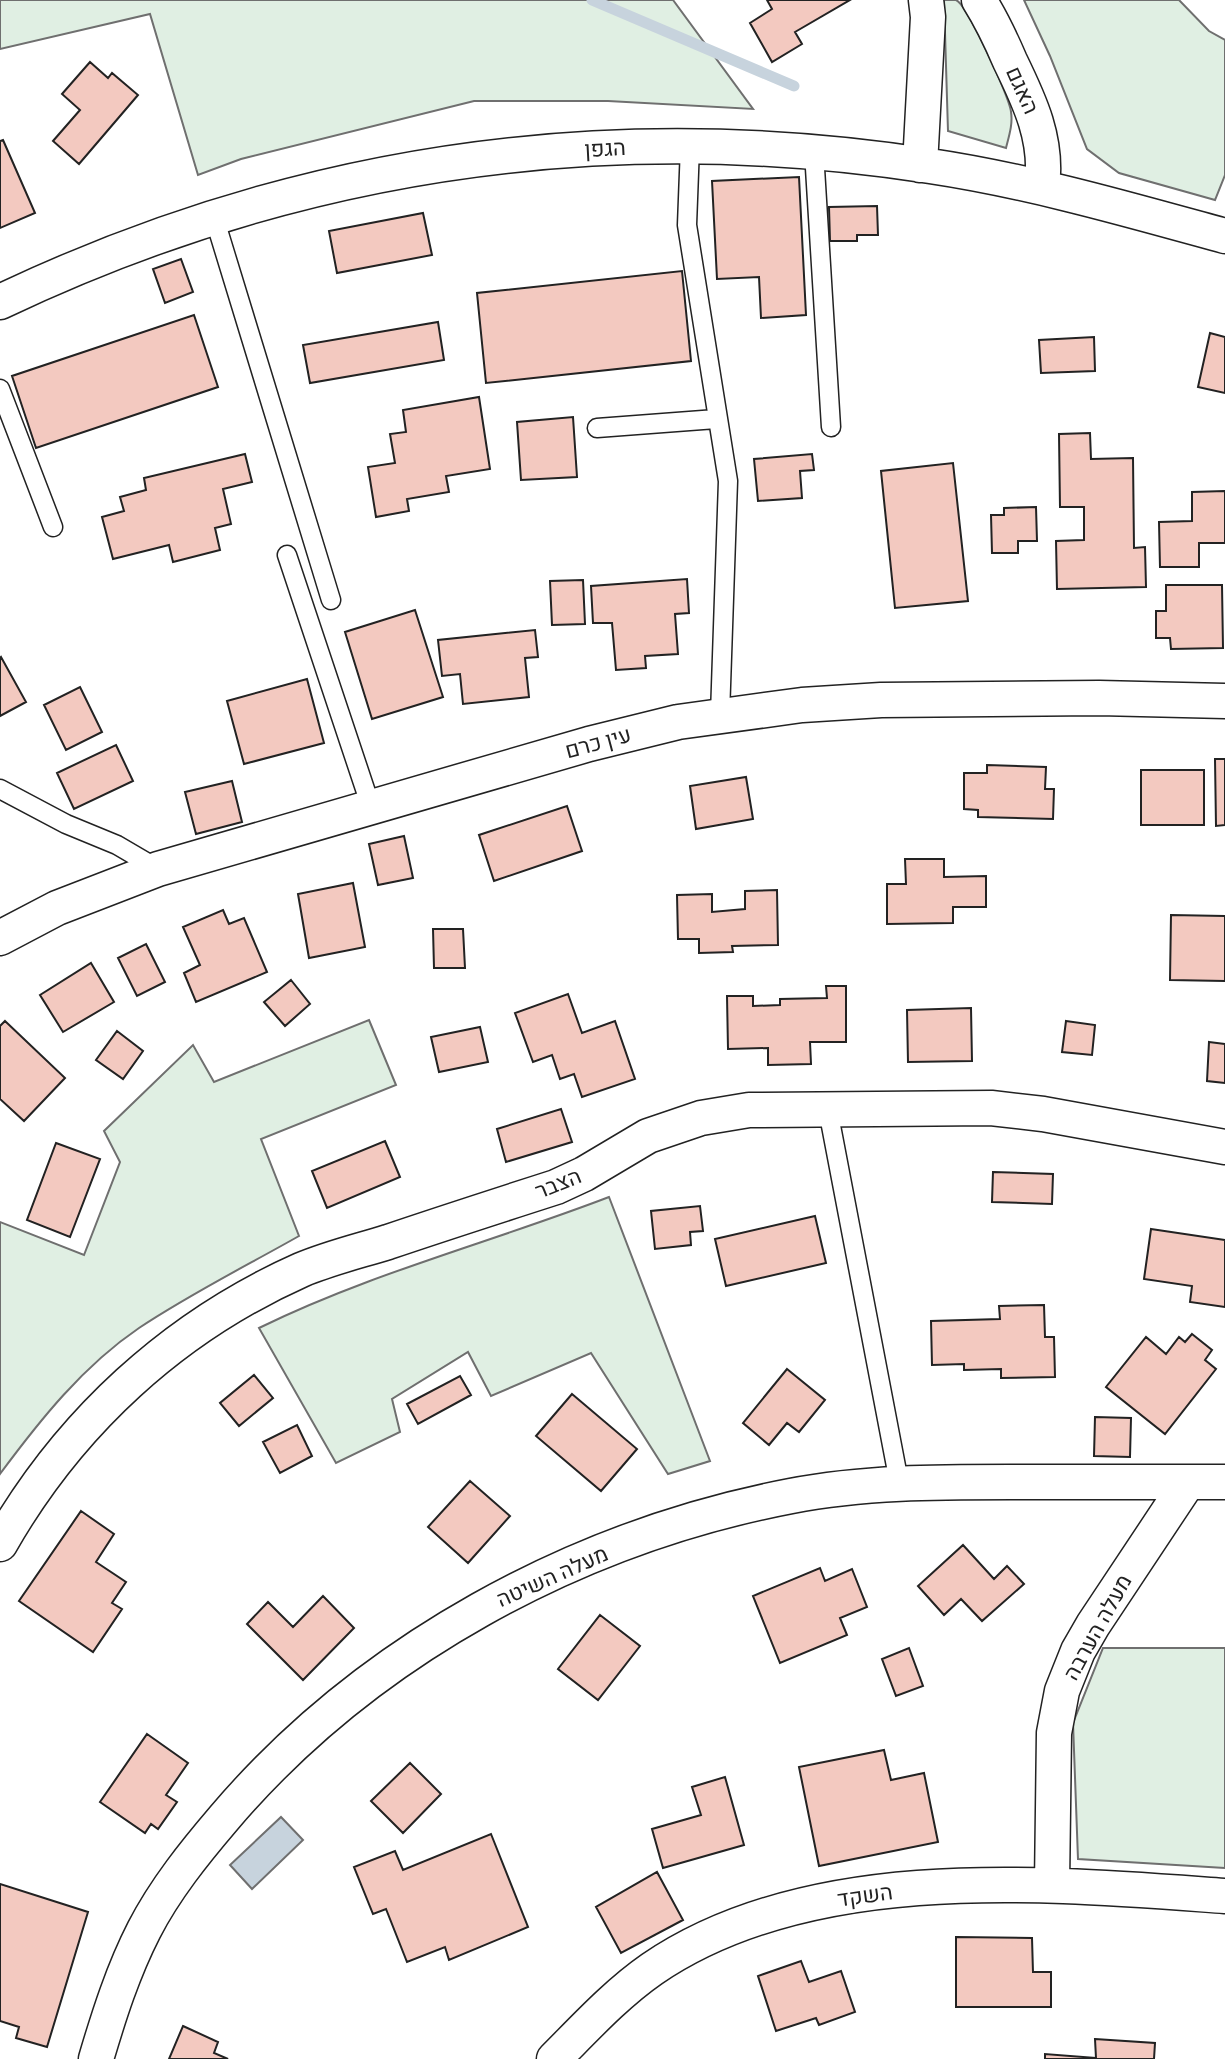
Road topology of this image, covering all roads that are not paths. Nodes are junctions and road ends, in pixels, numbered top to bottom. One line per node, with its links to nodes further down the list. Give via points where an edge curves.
1 (926, 0): 5 (street)
2 (979, 0): 6 (street, האגם, via 1033,110 1043,152)
3 (690, 146): 4 (street, הגפן); 7 (street, הגפן, via 542,151 424,165 301,191); 11 (lane, via 687,225)
4 (814, 152): 5 (street, הגפן); 12 (lane)
5 (920, 165): 6 (street, הגפן)
6 (1042, 186): 8 (street, הגפן)
7 (214, 217): 9 (street, הגפן, via 122,249); 16 (lane)
8 (1225, 236)
9 (0, 302)
10 (0, 389): 14 (lane)
11 (716, 419): 13 (lane); 18 (lane, via 728,481)
12 (831, 427)
13 (597, 428)
14 (53, 527)
15 (287, 555): 20 (lane)
16 (331, 600)
17 (1225, 701): 18 (street, עין כרם, via 920,699)
18 (720, 715): 20 (street, עין כרם, via 635,732)
19 (0, 789): 21 (lane)
20 (371, 807): 21 (street, עין כרם)
21 (158, 869): 22 (street, עין כרם, via 57,908)
22 (0, 938)
23 (828, 1110): 24 (street, הצבר, via 991,1108); 25 (lane); 28 (street, הצבר, via 749,1110 701,1118 648,1136 556,1187 304,1269 262,1289 182,1338 108,1401 42,1478)
24 (1225, 1147)
25 (899, 1482): 26 (street, מעלה השיטה); 31 (street, מעלה השיטה, via 791,1496 685,1522 585,1559 488,1605 400,1660 320,1721 250,1787 191,1857 145,1929 113,2000)
26 (1188, 1482): 27 (street, מעלה השיטה); 29 (street, מעלה הערבה, via 1093,1625 1062,1691 1054,1733)
27 (1225, 1482)
28 (0, 1544)
29 (1052, 1885): 30 (street, השקד); 32 (street, השקד, via 974,1885 863,1895 738,1925 652,1969)
30 (1225, 1896)
31 (96, 2059)
32 (554, 2059)

